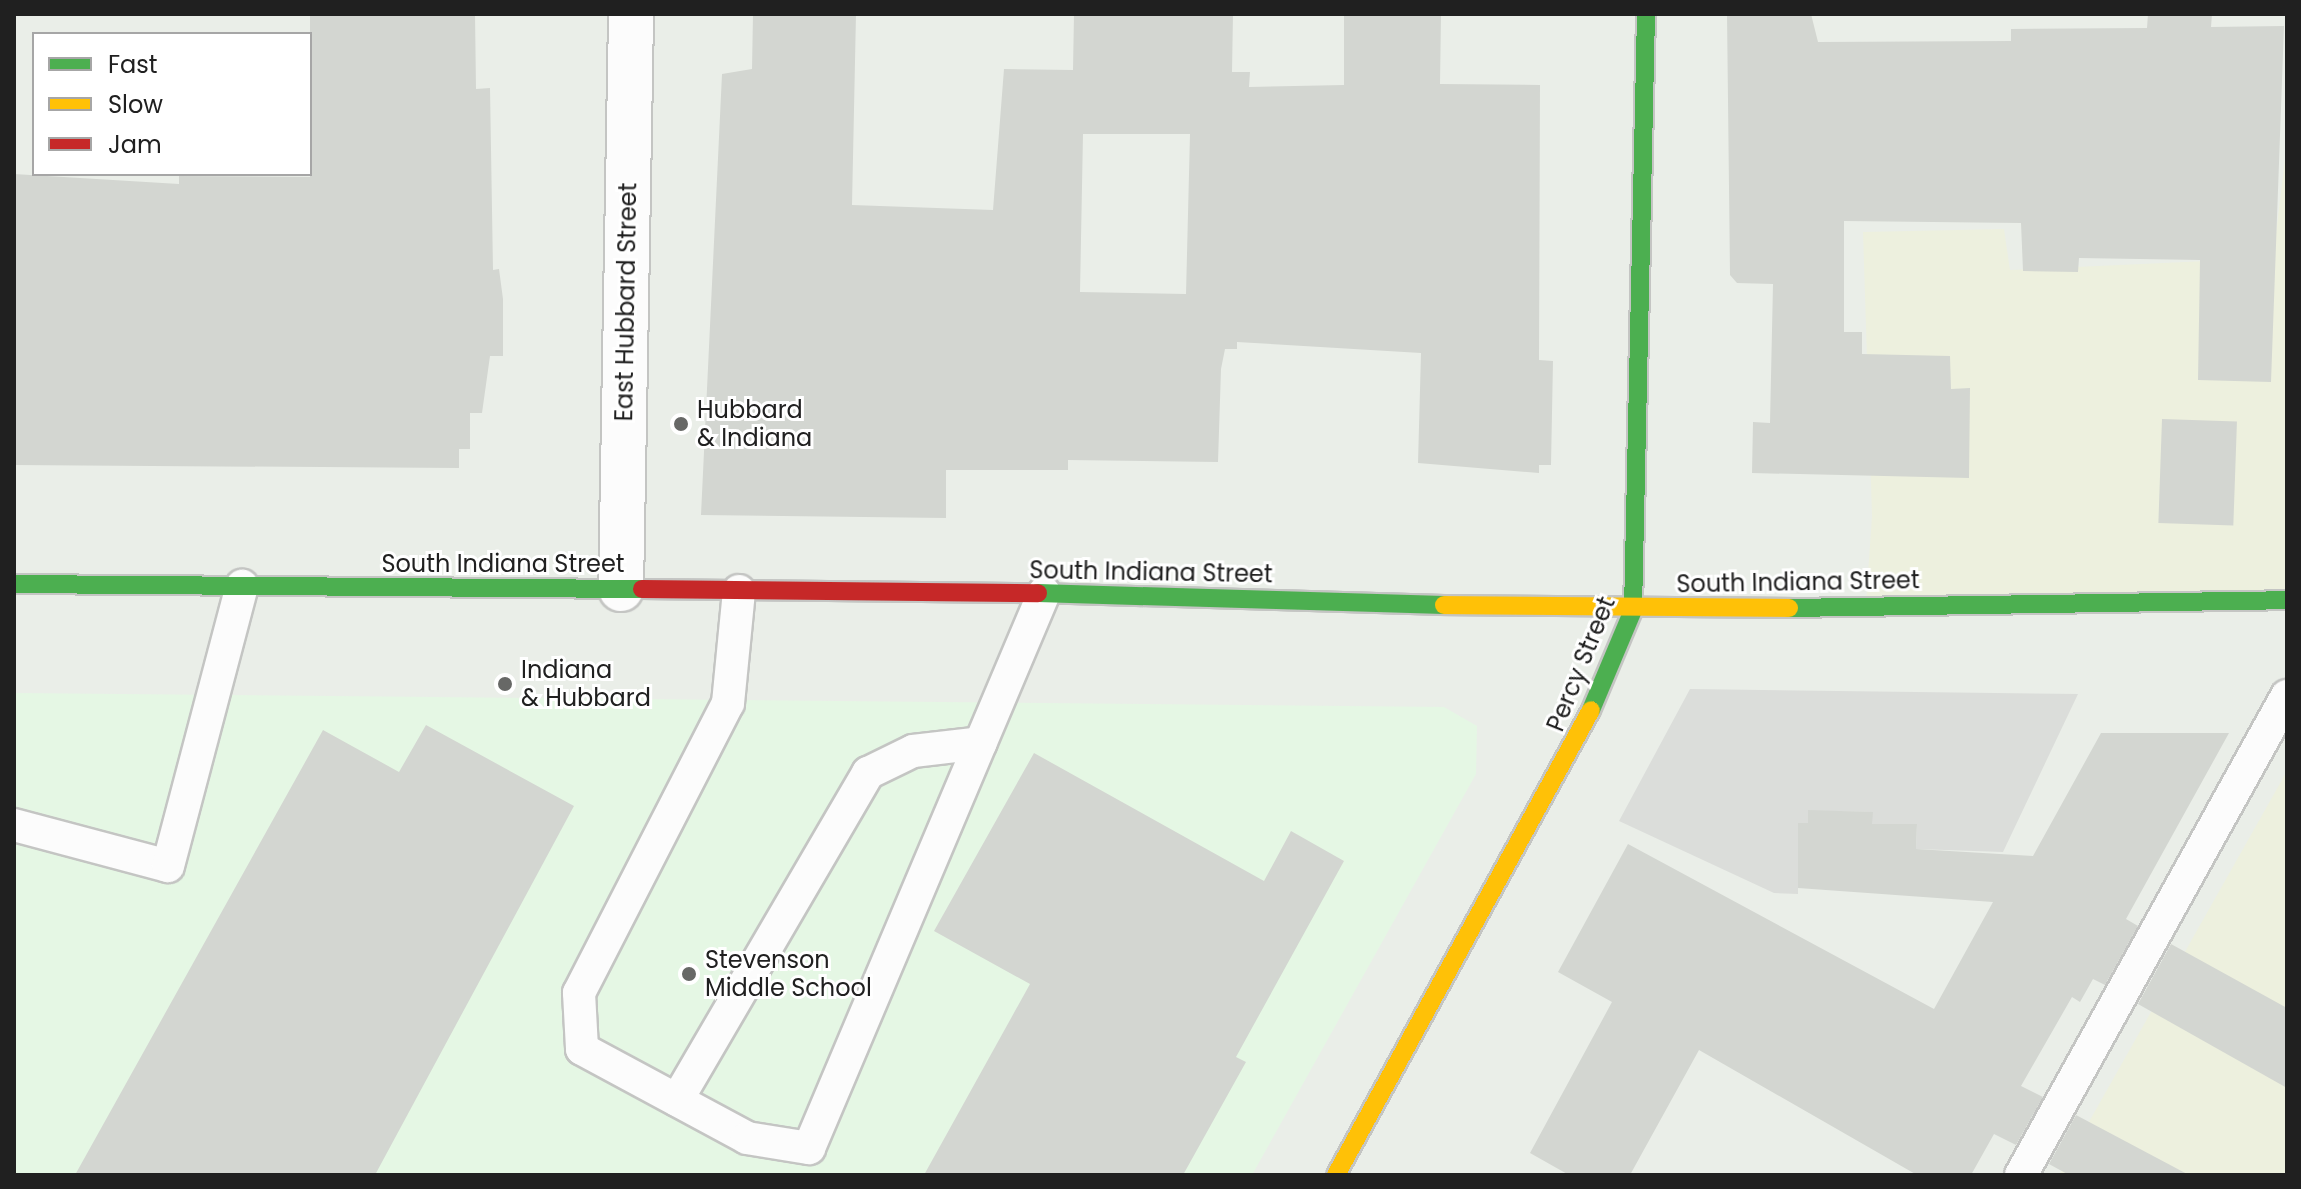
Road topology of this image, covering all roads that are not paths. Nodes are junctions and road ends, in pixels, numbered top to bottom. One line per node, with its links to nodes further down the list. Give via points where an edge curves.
1 (631, 14): 5 (street, East Hubbard Street)
2 (1646, 14): 9 (main road, Percy Street)
3 (14, 584): 4 (main road, South Indiana Street)
4 (242, 586): 5 (main road, South Indiana Street); 12 (lane, via 168,866)
5 (621, 589): 6 (main road, South Indiana Street)
6 (739, 591): 7 (main road, South Indiana Street); 13 (lane, via 728,703 579,993 582,1049)
7 (1044, 593): 9 (main road, South Indiana Street); 11 (lane)
8 (2287, 600): 9 (main road, South Indiana Street)
9 (1633, 610): 14 (main road, Percy Street, via 1581,735)
10 (2287, 696): 15 (lane)
11 (981, 743): 13 (lane, via 913,751 868,773); 13 (lane, via 809,1148 747,1138)
12 (14, 825)
13 (677, 1100)
14 (1336, 1175)
15 (2021, 1175)

